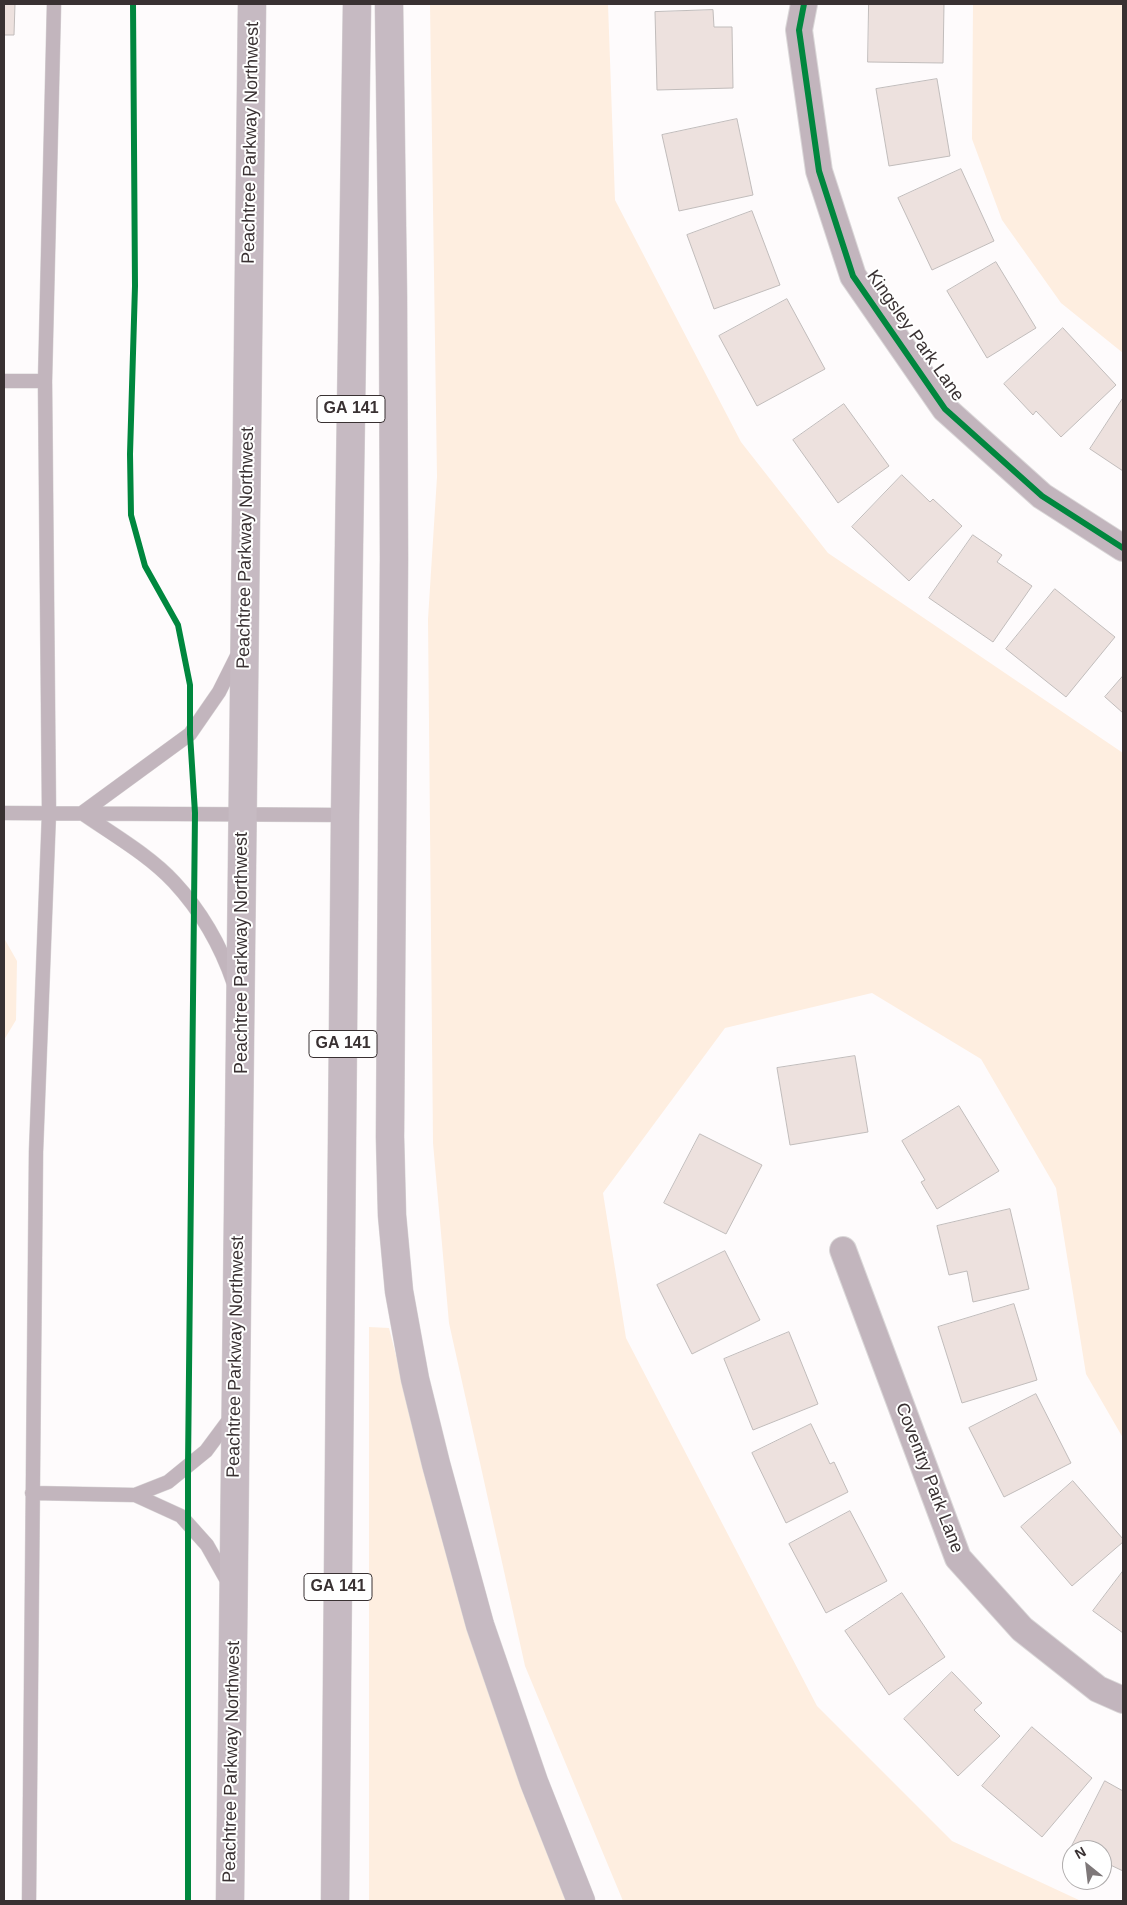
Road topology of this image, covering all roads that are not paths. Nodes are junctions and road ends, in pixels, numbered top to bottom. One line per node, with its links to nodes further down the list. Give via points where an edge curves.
1 (54, 4): 7 (lane)
2 (252, 4): 9 (highway, Peachtree Parkway Northwest)
3 (356, 4): 14 (highway, GA 141)
4 (389, 4): 25 (highway, via 394,298 390,1137 392,1216 399,1291 422,1407 480,1625 534,1782)
5 (804, 4): 8 (street, Kingsley Park Lane, via 799,30 818,171 853,276 944,409 1042,496)
6 (4, 381): 7 (lane)
7 (45, 381): 11 (lane)
8 (1123, 548)
9 (244, 643): 12 (lane, via 219,692 190,734); 13 (highway, Peachtree Parkway Northwest)
10 (4, 813): 11 (lane)
11 (49, 813): 12 (lane); 18 (lane, via 36,1152)
12 (82, 813): 13 (lane); 15 (lane, via 174,882 208,927)
13 (243, 813): 14 (lane); 15 (highway, Peachtree Parkway Northwest)
14 (345, 815): 24 (highway, GA 141)
15 (242, 1008): 17 (highway, Peachtree Parkway Northwest)
16 (843, 1250): 21 (street, Coventry Park Lane, via 958,1558 1022,1629 1098,1689)
17 (235, 1412): 19 (lane, via 206,1451 168,1482); 20 (highway, Peachtree Parkway Northwest)
18 (32, 1493): 19 (lane); 23 (lane)
19 (135, 1495): 20 (lane, via 181,1516 207,1545)
20 (234, 1593): 22 (highway, Peachtree Parkway Northwest)
21 (1123, 1700)
22 (229, 1900)
23 (29, 1901)
24 (335, 1901)
25 (582, 1901)

